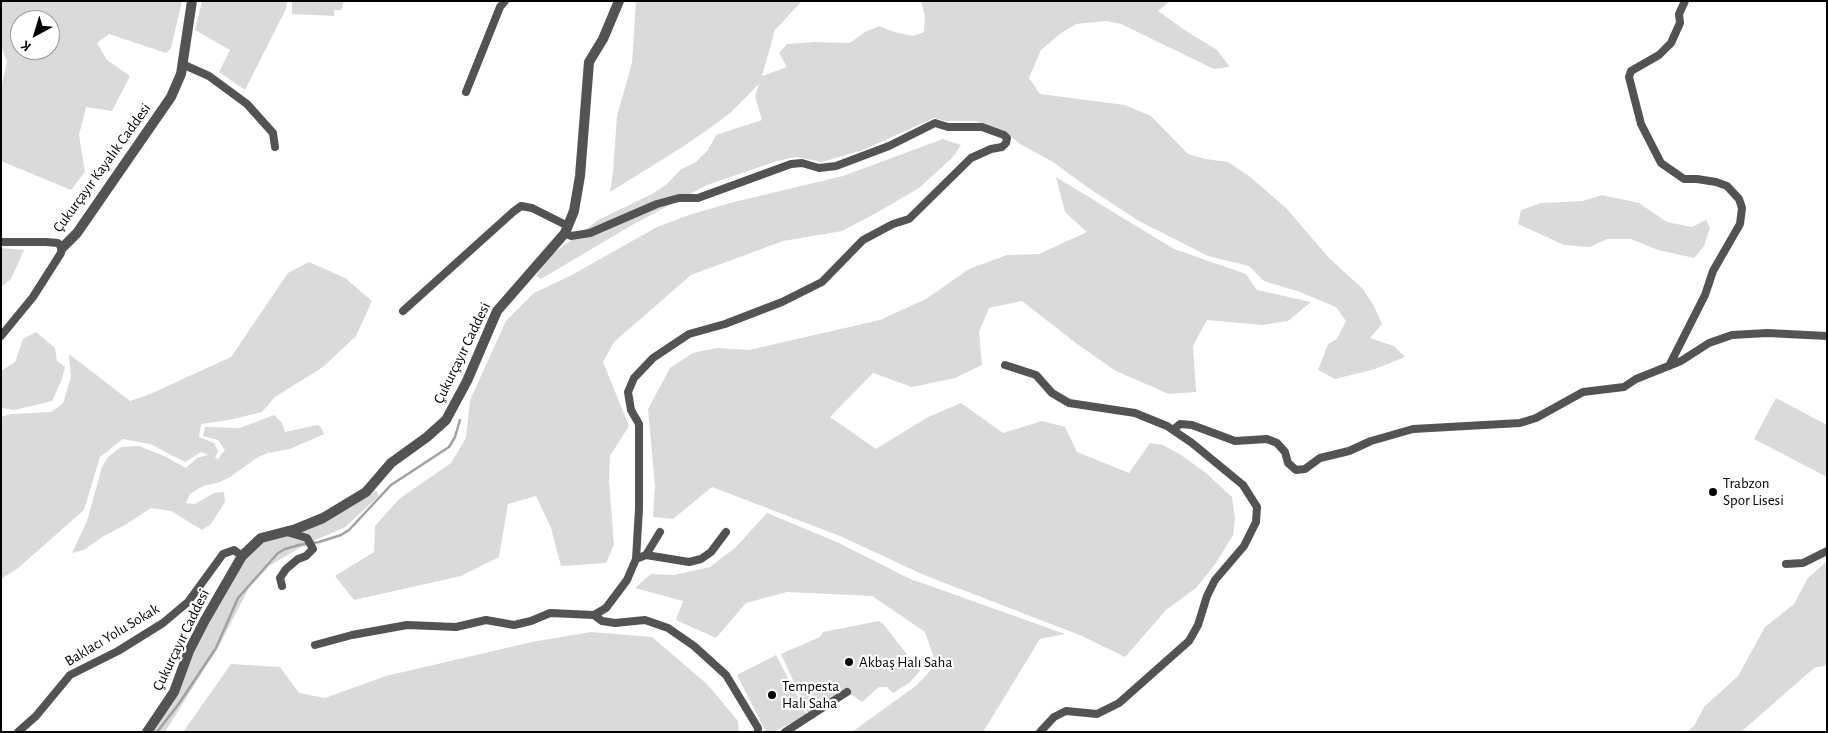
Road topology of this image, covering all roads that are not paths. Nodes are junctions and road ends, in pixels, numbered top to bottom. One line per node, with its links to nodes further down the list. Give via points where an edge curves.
1 (192, 1): 5 (street, Çukurçayır Kayalık Caddesi)
2 (505, 1): 6 (street)
3 (619, 1): 8 (street, Çukurçayır Caddesi, via 589,62 580,176 574,211)
4 (1685, 1): 15 (street, via 1671,43 1659,55 1631,71 1629,77 1641,124 1661,163 1684,179 1726,186 1740,199 1742,208 1740,224 1713,271 1705,295)
5 (182, 64): 7 (street, via 209,76 247,104 273,133); 10 (street, Çukurçayır Kayalık Caddesi, via 171,97 76,233)
6 (466, 92)
7 (275, 146)
8 (566, 230): 11 (street, via 532,208 521,206); 17 (street, Çukurçayır Caddesi, via 497,311 446,420 392,463 366,492 323,518); 23 (street, via 571,236 590,233 657,204 679,198 698,198 791,164 802,163 819,168 836,166 889,146 935,123 948,127 982,127 1007,138 1002,147 971,158 909,219 892,224 863,240 822,282 782,302 689,334 653,358 634,378 628,392 631,410 638,424)
9 (1, 242): 10 (street, via 58,243)
10 (62, 248): 12 (street, Çukurçayır Kayalık Caddesi, via 33,297)
11 (403, 311)
12 (1, 336)
13 (1827, 336): 15 (street, via 1732,335 1709,343)
14 (1005, 365): 16 (street, via 1036,376 1052,393 1069,403 1135,413)
15 (1668, 366): 16 (street, via 1624,386 1583,392 1536,418 1520,423 1413,429 1320,458 1305,469 1296,470 1288,463 1285,452 1277,443 1267,439 1235,442 1192,425 1180,424)
16 (1173, 430): 33 (street, via 1243,485 1257,507 1256,522 1244,546 1215,580 1189,640 1119,703 1097,714 1066,711 1054,717)
17 (285, 532): 22 (street, Çukurçayır Caddesi, via 261,538); 25 (street, via 307,538 313,548 286,570 280,578)
18 (660, 532): 21 (street)
19 (726, 532): 21 (street, via 701,559 689,562)
20 (1827, 551): 24 (street, via 1803,563)
21 (646, 555): 23 (street)
22 (242, 556): 29 (street, Baklacı Yolu Sokak, via 234,550 223,554 188,602 156,628 70,675 36,716); 30 (street, Çukurçayır Caddesi, via 200,628 174,692)
23 (636, 559): 26 (street, via 627,580 606,608)
24 (1786, 564)
25 (282, 586)
26 (594, 616): 27 (street, via 550,613 514,625 486,620 456,627 408,625); 31 (street, via 602,622 645,620 668,628 694,646 726,675)
27 (315, 645)
28 (847, 692): 32 (street)
29 (18, 732)
30 (147, 732)
31 (758, 732)
32 (785, 732)
33 (1040, 732)

